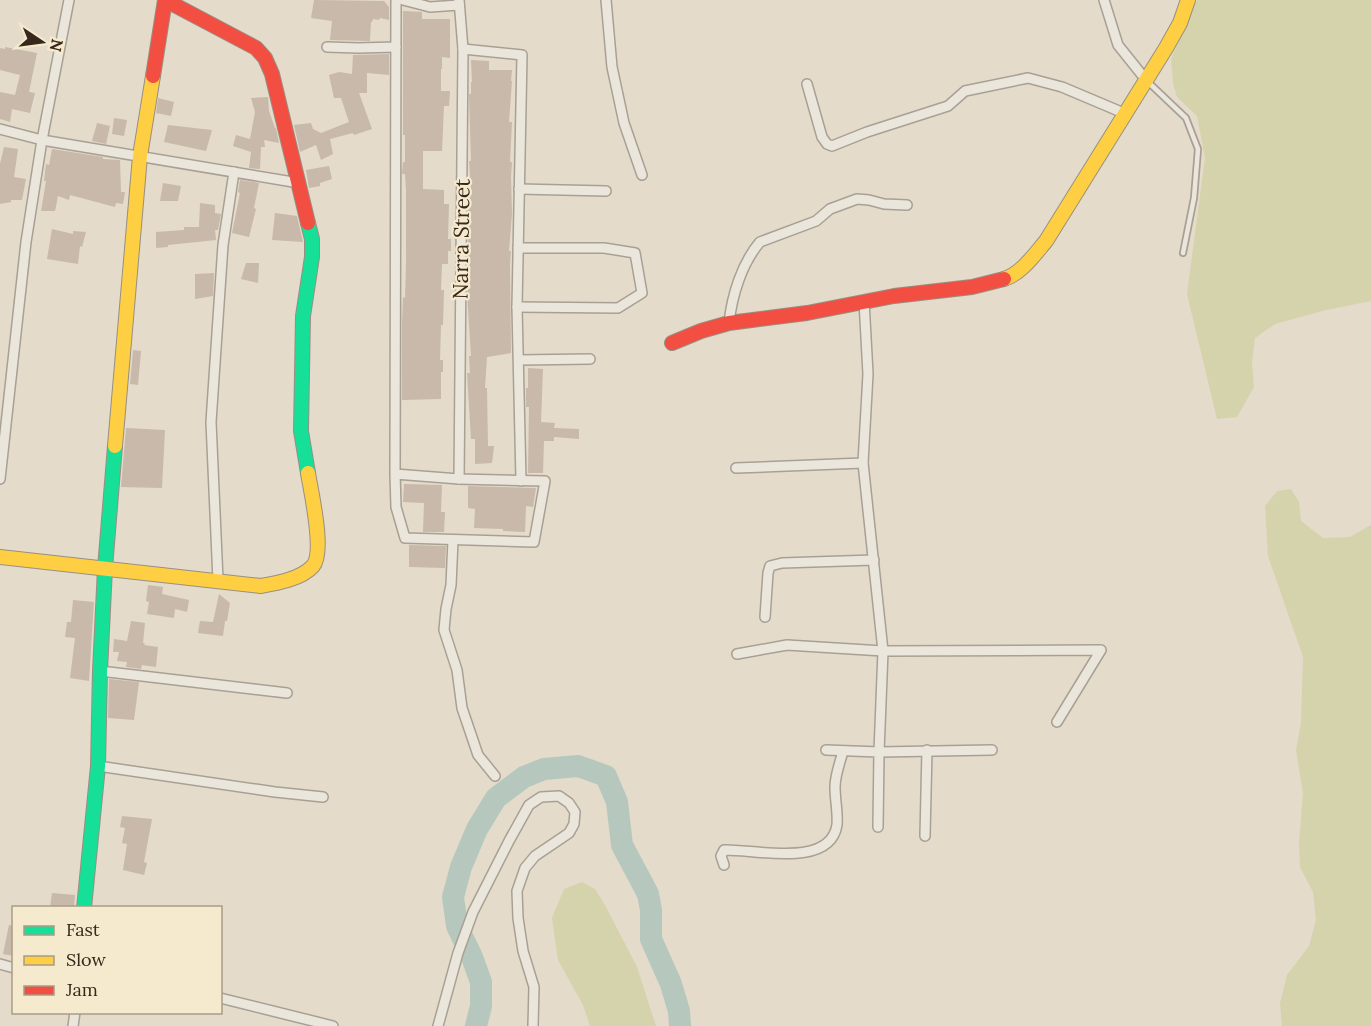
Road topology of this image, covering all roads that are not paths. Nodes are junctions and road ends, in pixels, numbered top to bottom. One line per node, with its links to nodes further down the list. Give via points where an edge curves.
1 (69, 0): 16 (street)
2 (165, 0): 17 (street); 20 (street, via 256,48 265,58)
3 (396, 0): 9 (street)
4 (403, 0): 8 (street, via 430,7)
5 (606, 0): 19 (street, via 612,67 624,123)
6 (1104, 0): 12 (street, via 1118,45)
7 (1188, 0): 12 (street)
8 (459, 2): 11 (street, Narra Street)
9 (396, 46): 10 (street); 34 (street)
10 (327, 47)
11 (463, 49): 21 (street, via 522,55); 36 (street, Narra Street)
12 (1146, 80): 14 (street); 25 (lane, via 1186,118 1198,149 1194,198)
13 (807, 84): 14 (street, via 822,137 832,146 948,106 965,91 1028,78 1062,87)
14 (1126, 114): 26 (street, via 1046,241 1028,263 1009,277 972,287)
15 (0, 129): 16 (street)
16 (42, 140): 17 (street); 35 (street, via 26,242)
17 (140, 156): 18 (street); 41 (street)
18 (234, 172): 20 (street); 42 (street, via 223,245 211,422)
19 (642, 175)
20 (298, 183): 42 (street, via 312,239 303,316 301,431 319,547 317,561 286,581 261,586)
21 (519, 189): 22 (street); 24 (street)
22 (606, 191)
23 (907, 205): 28 (street, via 856,199 830,209 816,221 760,242 738,281)
24 (518, 248): 27 (street); 27 (street, via 604,248 635,253 642,293 618,308)
25 (1183, 253)
26 (864, 301): 28 (street); 32 (street, via 868,374)
27 (517, 307): 31 (street)
28 (729, 323): 29 (street)
29 (672, 343)
30 (590, 359): 31 (street)
31 (519, 360): 37 (street)
32 (862, 463): 33 (street); 40 (street)
33 (736, 468)
34 (395, 474): 36 (street); 38 (street, via 396,507 405,538)
35 (0, 479)
36 (459, 479): 37 (street)
37 (521, 481): 38 (street, via 545,481 534,542)
38 (453, 540): 55 (street, via 444,630 457,670 462,708 478,755)
39 (0, 557): 41 (street)
40 (874, 560): 43 (street, via 771,566); 44 (street)
41 (105, 568): 42 (street); 46 (street)
42 (218, 580)
43 (765, 617)
44 (883, 651): 45 (street, via 787,645); 48 (street, via 1101,650); 53 (street)
45 (737, 654)
46 (100, 671): 47 (street); 54 (street)
47 (287, 693)
48 (1057, 722)
49 (826, 750): 52 (street)
50 (927, 750): 51 (street); 53 (street); 58 (street)
51 (992, 750)
52 (843, 751): 53 (street); 59 (street, via 835,788 837,822 832,837 806,853 724,850)
53 (879, 753): 57 (street)
54 (98, 766): 56 (street); 60 (street)
55 (495, 776)
56 (323, 797)
57 (878, 827)
58 (925, 836)
59 (724, 865)
60 (84, 906)
61 (222, 998): 62 (street)
62 (333, 1026)
63 (438, 1026): 64 (street, via 473,912 509,841 529,805 541,797 559,796 575,812 574,824 568,833 535,856 525,868 517,891 523,951 534,987)
64 (533, 1026)

